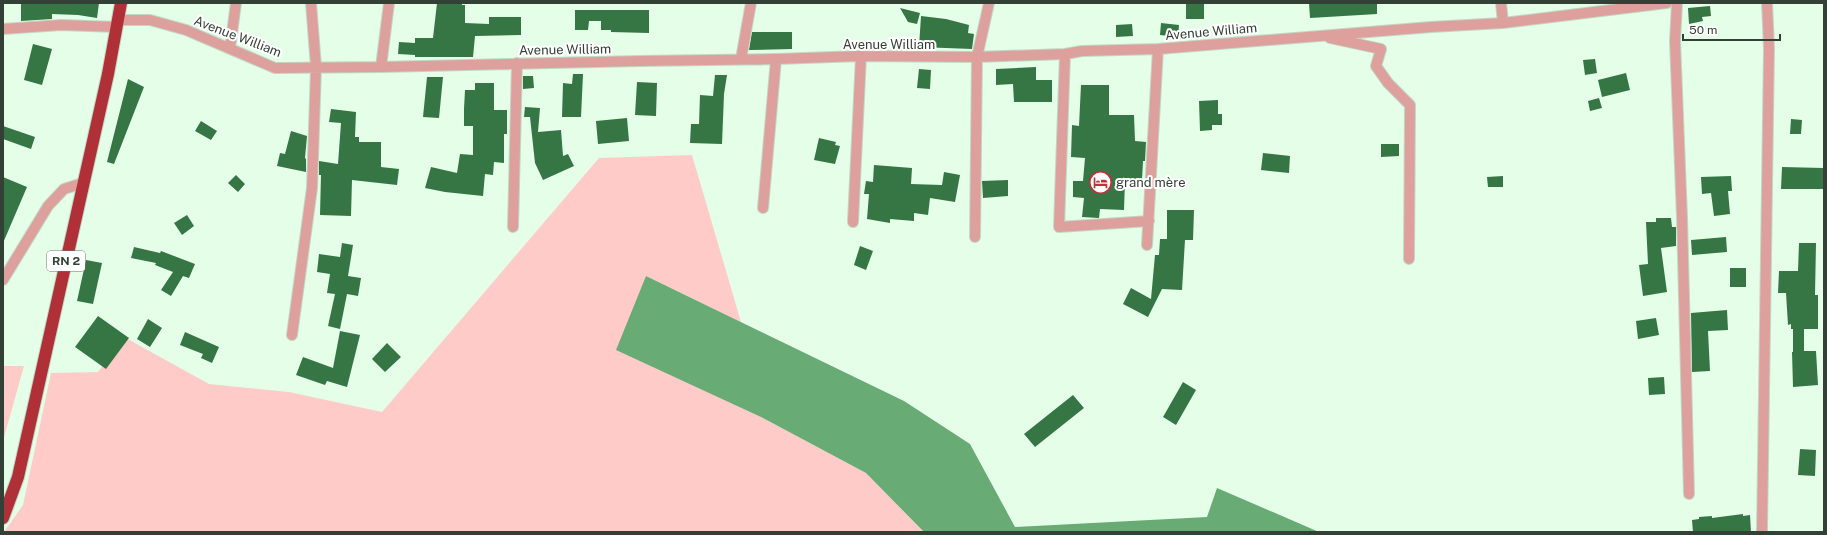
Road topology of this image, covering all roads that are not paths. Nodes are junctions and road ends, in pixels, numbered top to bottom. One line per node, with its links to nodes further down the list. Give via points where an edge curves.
1 (121, 3): 12 (highway, RN 2)
2 (236, 3): 15 (street)
3 (310, 3): 23 (street)
4 (389, 3): 24 (street)
5 (751, 3): 21 (street)
6 (989, 3): 19 (street)
7 (1501, 3): 11 (street)
8 (1667, 3): 11 (street, Avenue William)
9 (1677, 3): 35 (street, via 1675,41)
10 (1766, 3): 37 (street, via 1769,48)
11 (1503, 23): 14 (street, Avenue William)
12 (117, 24): 13 (street, Avenue William); 15 (street, Avenue William, via 150,20 186,30); 25 (highway, RN 2)
13 (3, 29)
14 (1321, 35): 16 (street, Avenue William); 32 (street, via 1380,49 1376,66 1388,83 1410,105)
15 (230, 48): 23 (street, Avenue William, via 275,68)
16 (1158, 49): 17 (street, Avenue William); 27 (street)
17 (1065, 54): 19 (street, Avenue William); 27 (street, via 1059,226)
18 (861, 56): 19 (street, Avenue William); 20 (street, Avenue William); 28 (street)
19 (976, 58): 30 (street)
20 (776, 59): 21 (street, Avenue William); 26 (street)
21 (741, 60): 22 (street, Avenue William)
22 (517, 63): 24 (street, Avenue William); 29 (street)
23 (316, 67): 24 (street, Avenue William); 34 (street, via 312,188)
24 (381, 67)
25 (83, 183): 33 (street, via 64,189 48,206); 36 (highway, RN 2, via 18,477)
26 (763, 208)
27 (1149, 220): 31 (street)
28 (853, 222)
29 (513, 227)
30 (975, 237)
31 (1147, 245)
32 (1409, 259)
33 (3, 280)
34 (292, 335)
35 (1689, 494)
36 (3, 518)
37 (1762, 532)

